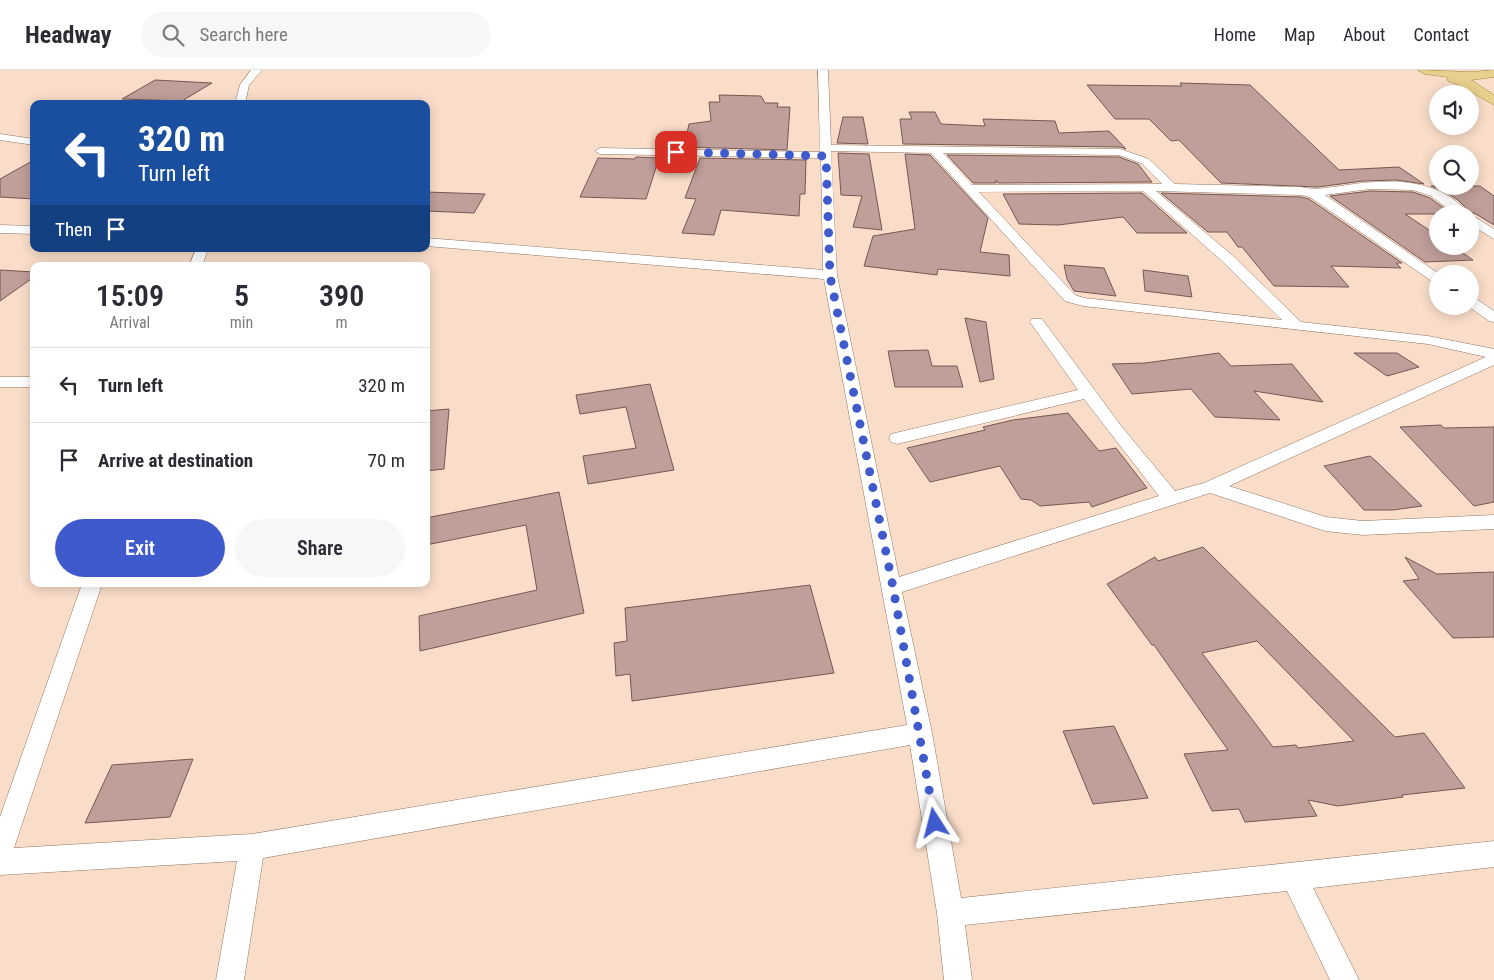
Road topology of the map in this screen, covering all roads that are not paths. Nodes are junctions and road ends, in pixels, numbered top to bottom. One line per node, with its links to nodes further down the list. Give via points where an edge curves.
1 (257, 70): 6 (street, via 242,88)
2 (823, 70): 12 (street)
3 (1425, 70): 4 (main road)
4 (1440, 73): 5 (main road); 7 (main road, via 1466,83)
5 (1494, 74)
6 (240, 100)
7 (1494, 101)
8 (0, 138): 9 (street)
9 (30, 142)
10 (934, 149): 12 (street); 13 (street, via 1120,152 1145,161); 14 (street)
11 (600, 151): 12 (street)
12 (826, 152): 24 (street)
13 (1172, 187): 15 (street); 16 (street, via 1289,190)
14 (969, 188): 15 (street); 28 (street, via 1070,298)
15 (1146, 188): 28 (street, via 1228,258)
16 (1314, 194): 17 (street, via 1411,186 1432,192); 23 (street)
17 (1450, 205)
18 (1479, 224): 21 (street)
19 (0, 229): 20 (street)
20 (30, 230)
21 (1494, 235)
22 (430, 242): 24 (street)
23 (1429, 273)
24 (830, 276): 39 (street)
25 (1479, 308): 26 (street)
26 (1494, 318)
27 (1037, 322): 33 (street)
28 (1298, 327): 29 (street, via 1428,340)
29 (1494, 354)
30 (1494, 359): 35 (street)
31 (0, 382): 32 (street)
32 (30, 382)
33 (1088, 393): 34 (street); 36 (street)
34 (897, 438)
35 (1210, 488): 36 (street); 37 (street, via 1326,524 1362,528)
36 (1172, 499): 39 (street)
37 (1494, 522)
38 (91, 587): 42 (street)
39 (893, 587): 40 (street)
40 (920, 733): 41 (street); 46 (street)
41 (252, 847): 44 (street); 47 (street)
42 (0, 853)
43 (1494, 854): 45 (street)
44 (0, 862)
45 (1294, 877): 46 (street); 49 (street)
46 (950, 913): 48 (street)
47 (230, 980)
48 (958, 980)
49 (1345, 980)

